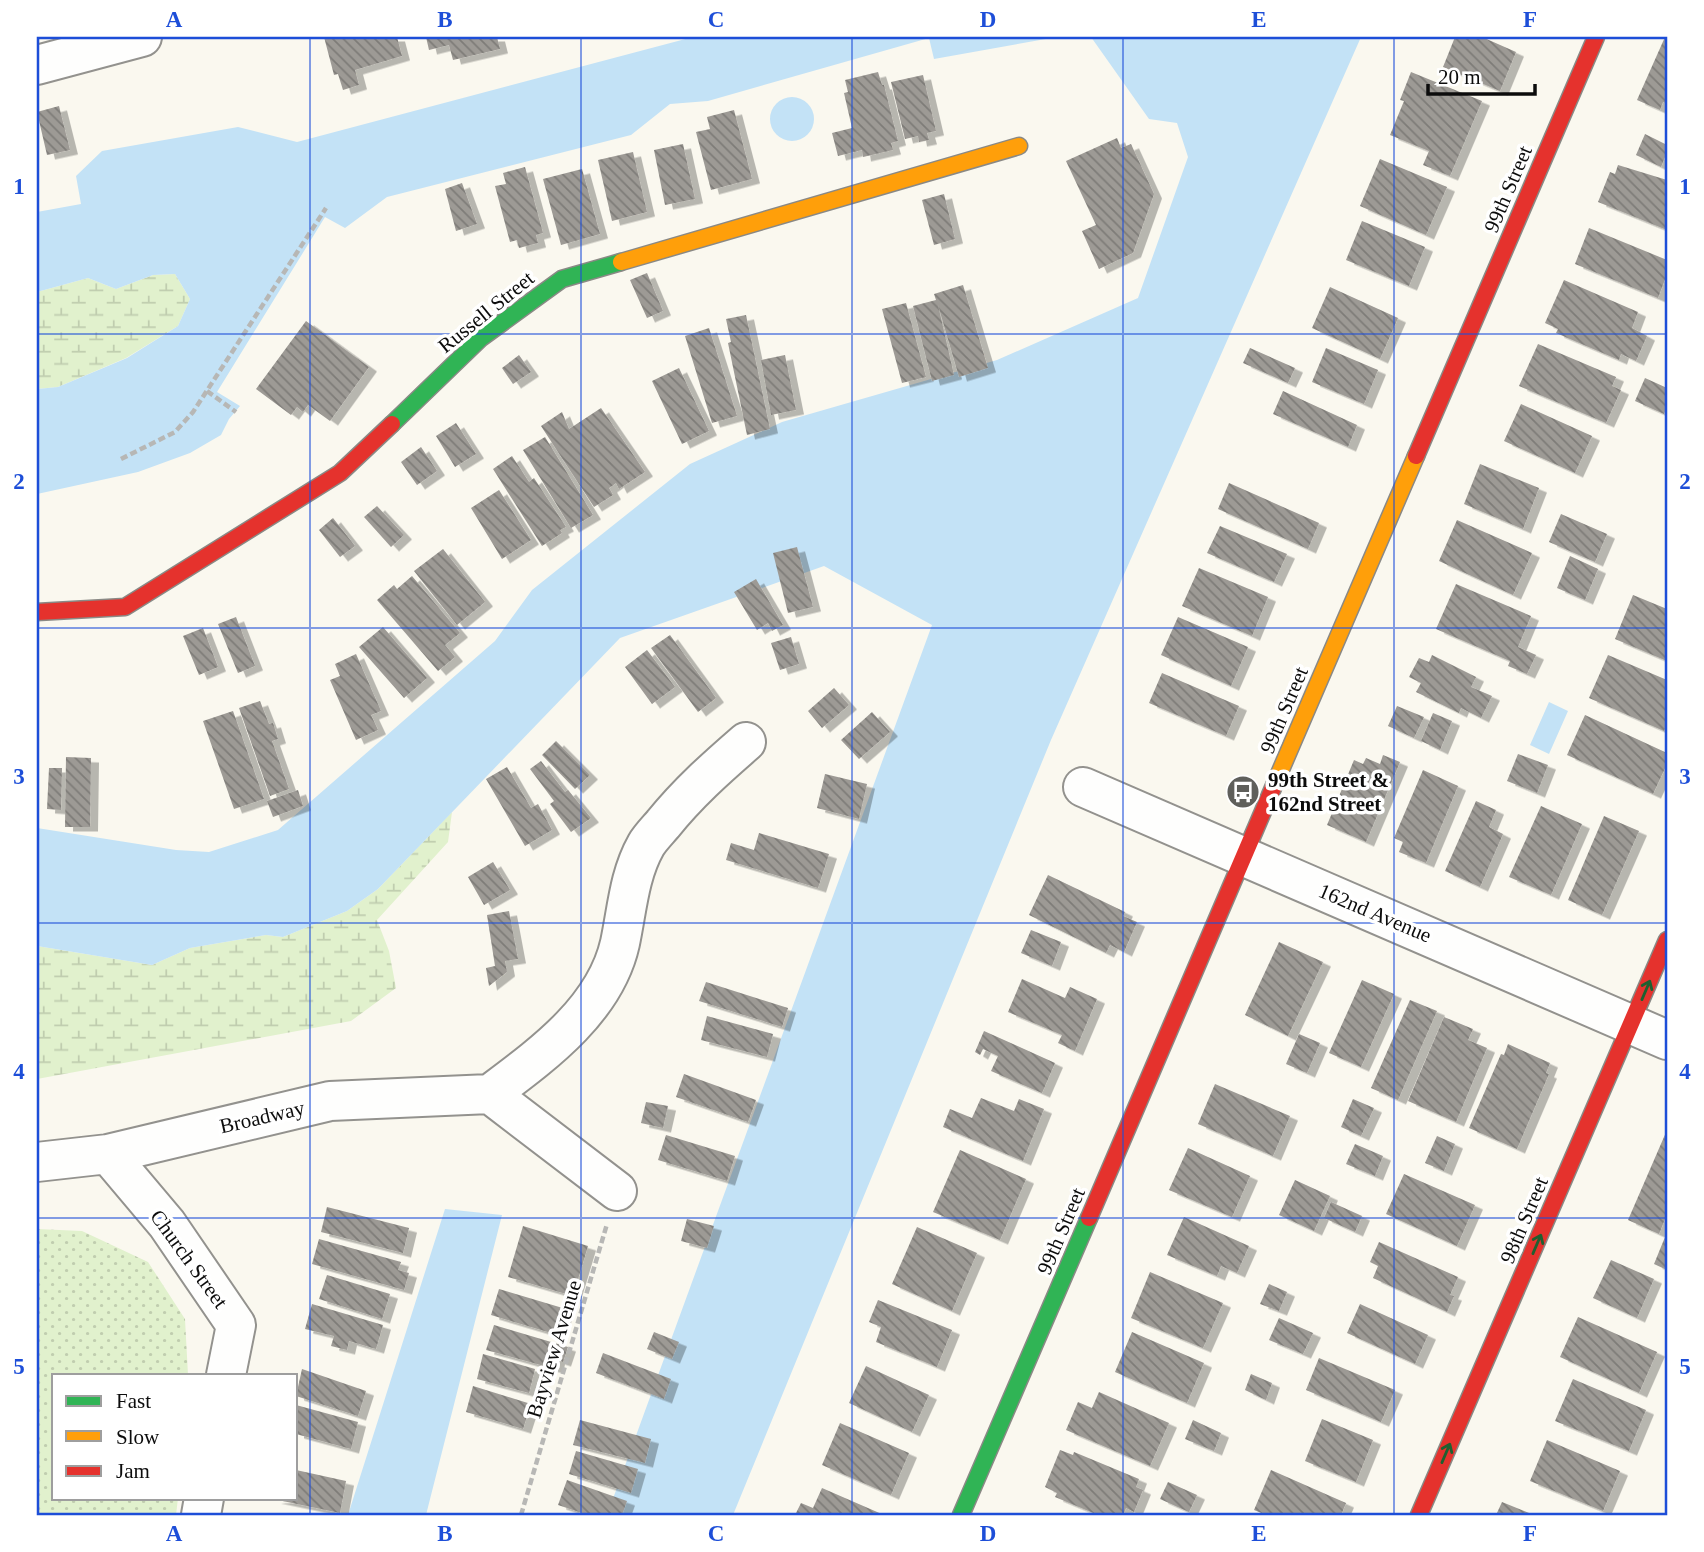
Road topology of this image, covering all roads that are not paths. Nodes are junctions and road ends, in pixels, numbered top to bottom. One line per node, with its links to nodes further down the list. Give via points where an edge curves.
1 (142, 37): 3 (street)
2 (1597, 37): 8 (street, 99th Street)
3 (37, 65)
4 (1019, 146): 5 (street, Russell Street, via 562,279 481,338 340,474 125,607)
5 (37, 612)
6 (746, 742): 12 (street, via 686,795 646,845 629,890 610,974 594,997 539,1057)
7 (1083, 788): 8 (street, 162nd Avenue)
8 (1244, 857): 10 (street, 162nd Avenue); 17 (street, 99th Street)
9 (1667, 940): 10 (street, 98th Street, one-way to 9)
10 (1631, 1024): 11 (street, 162nd Avenue); 18 (street, 98th Street, one-way to 10)
11 (1667, 1040)
12 (490, 1094): 13 (street, Broadway, via 330,1101); 15 (street)
13 (108, 1154): 14 (street, Broadway); 16 (street, Church Street, via 167,1224 236,1325)
14 (37, 1162)
15 (617, 1191)
16 (226, 1374)
17 (961, 1515)
18 (1419, 1515)

